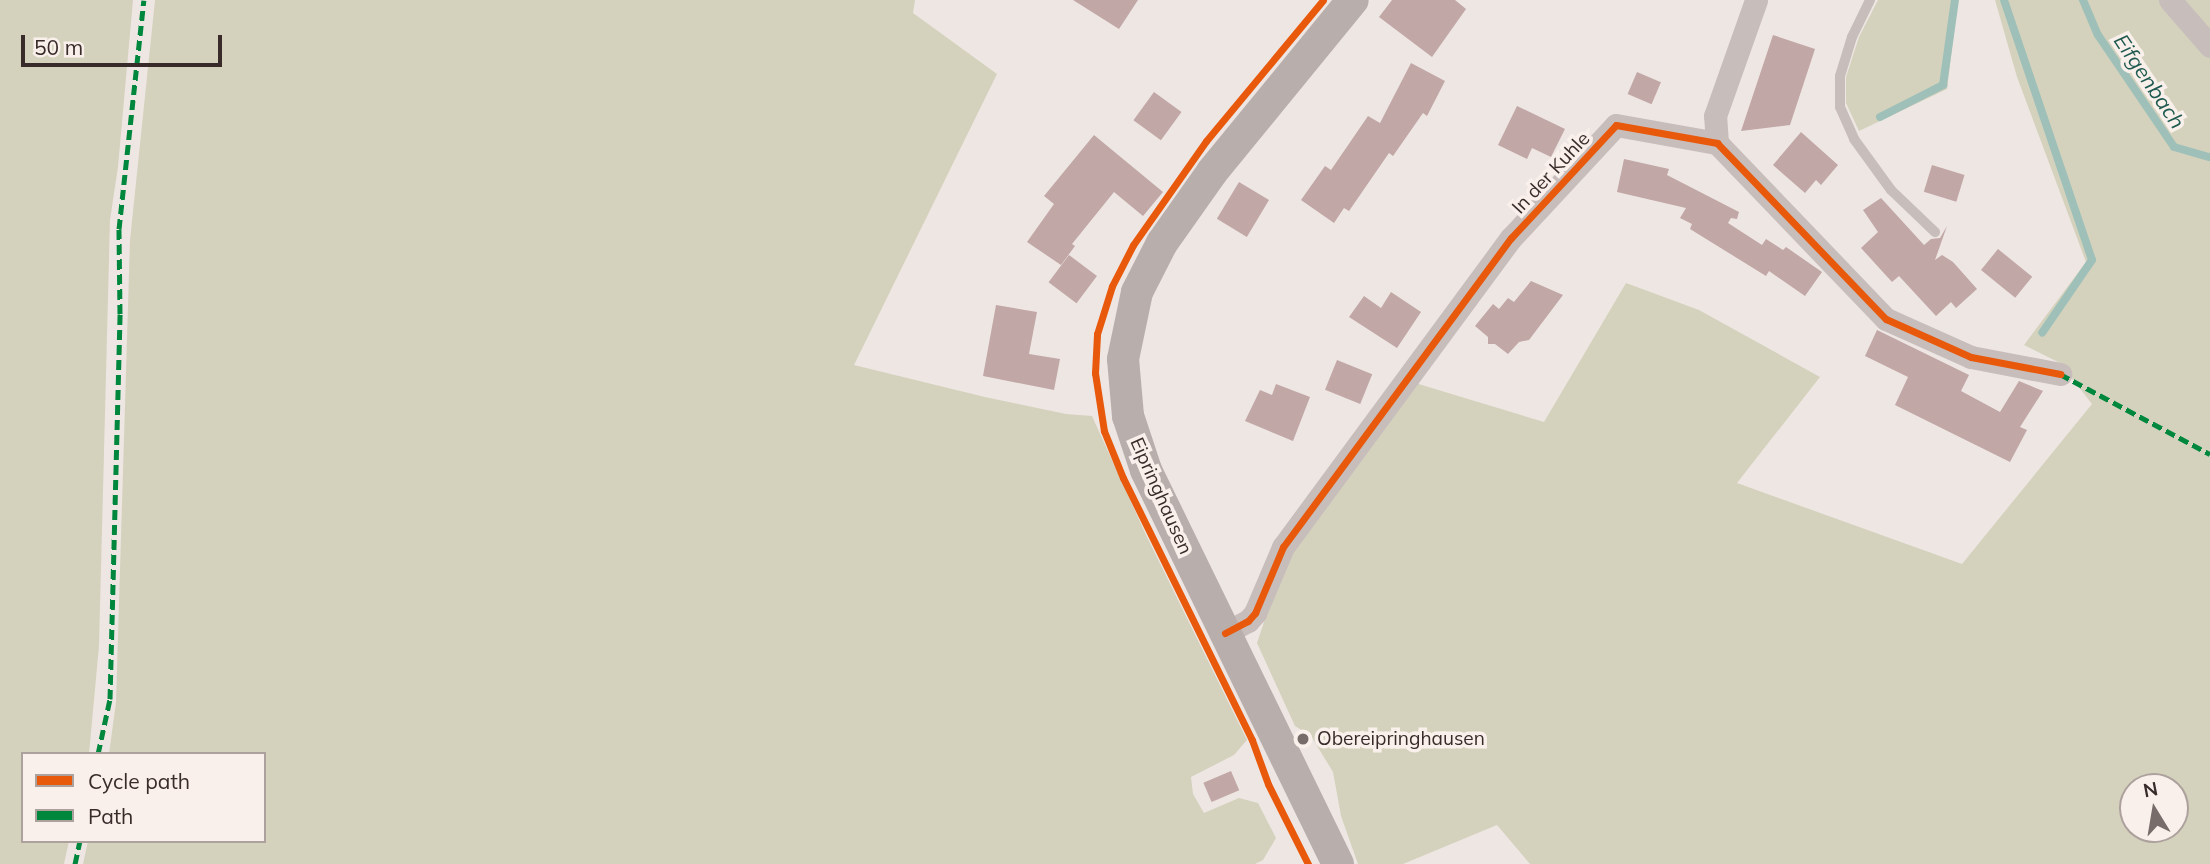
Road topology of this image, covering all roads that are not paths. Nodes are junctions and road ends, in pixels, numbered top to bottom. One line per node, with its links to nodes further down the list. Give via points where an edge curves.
1 (1353, 0): 9 (main road, Eipringhausen, via 1182,213 1144,274 1127,328 1123,376 1139,453)
2 (1756, 0): 6 (street, via 1715,116)
3 (1870, 0): 7 (lane, via 1840,76 1840,107 1854,139 1891,190)
4 (2170, 0): 5 (street)
5 (2210, 46)
6 (1717, 143): 8 (street, via 1886,320 1971,356); 9 (street, In der Kuhle, via 1616,125 1511,238 1283,547 1255,613)
7 (1935, 232)
8 (2060, 374)
9 (1225, 633): 10 (main road, Eipringhausen)
10 (1338, 864)

